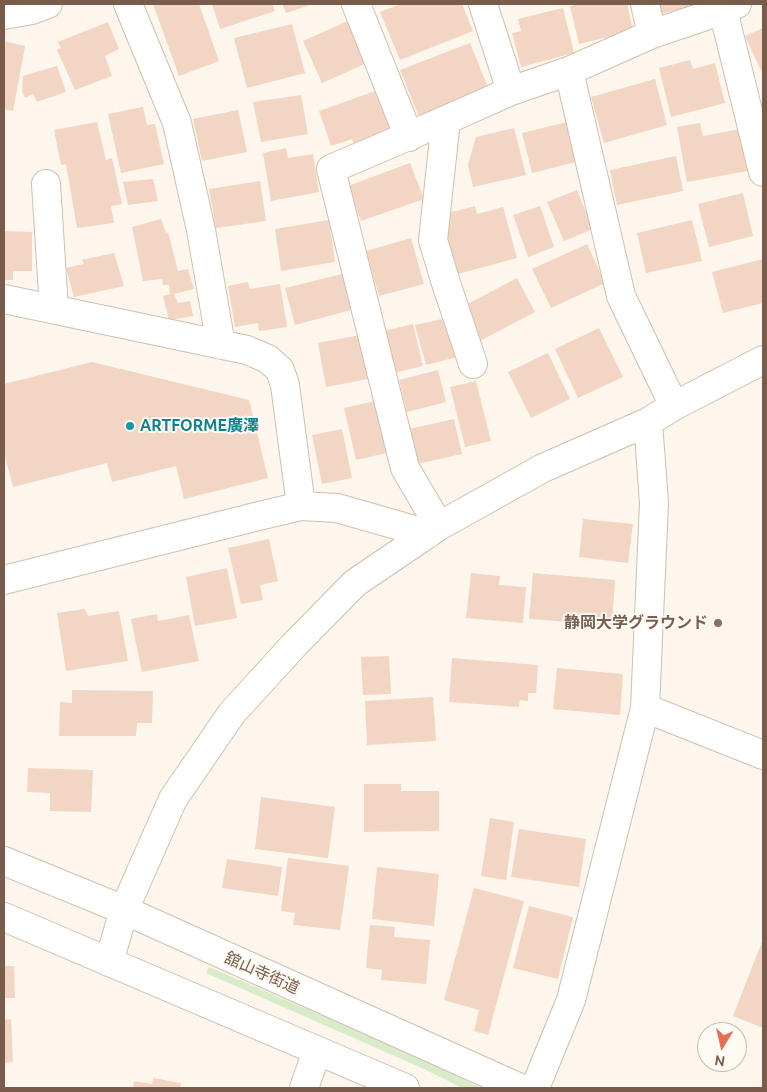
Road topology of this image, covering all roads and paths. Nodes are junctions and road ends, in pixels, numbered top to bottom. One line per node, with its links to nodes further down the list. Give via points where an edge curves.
1 (48, 4): 7 (street)
2 (128, 4): 17 (street, via 177,123 201,230)
3 (356, 4): 12 (street)
4 (483, 4): 10 (street)
5 (645, 4): 8 (street)
6 (730, 7): 8 (street); 13 (street)
7 (4, 15)
8 (652, 34): 9 (street)
9 (569, 71): 10 (street); 20 (street, via 621,296)
10 (510, 91): 11 (street)
11 (446, 120): 12 (street); 19 (street, via 433,240)
12 (409, 137): 23 (street, via 331,169 405,468)
13 (763, 172)
14 (46, 184): 16 (street)
15 (4, 299): 16 (street)
16 (54, 309): 17 (street)
17 (220, 344): 22 (street, via 268,359 280,370 285,385)
18 (763, 360): 20 (street)
19 (473, 364)
20 (674, 406): 21 (street)
21 (648, 422): 23 (street, via 543,468); 25 (street, via 654,503)
22 (301, 506): 23 (street, via 337,508); 24 (street)
23 (434, 530): 28 (street, via 356,583 232,713 173,799)
24 (4, 580)
25 (645, 708): 26 (street); 35 (street, via 571,1000)
26 (763, 755)
27 (4, 861): 28 (street, 舘山寺街道)
28 (124, 910): 30 (street); 34 (street, 舘山寺街道)
29 (4, 918): 30 (street)
30 (109, 962): 31 (street)
31 (316, 1051): 32 (street); 33 (street)
32 (304, 1088)
33 (405, 1088)
34 (520, 1088)
35 (535, 1088)

